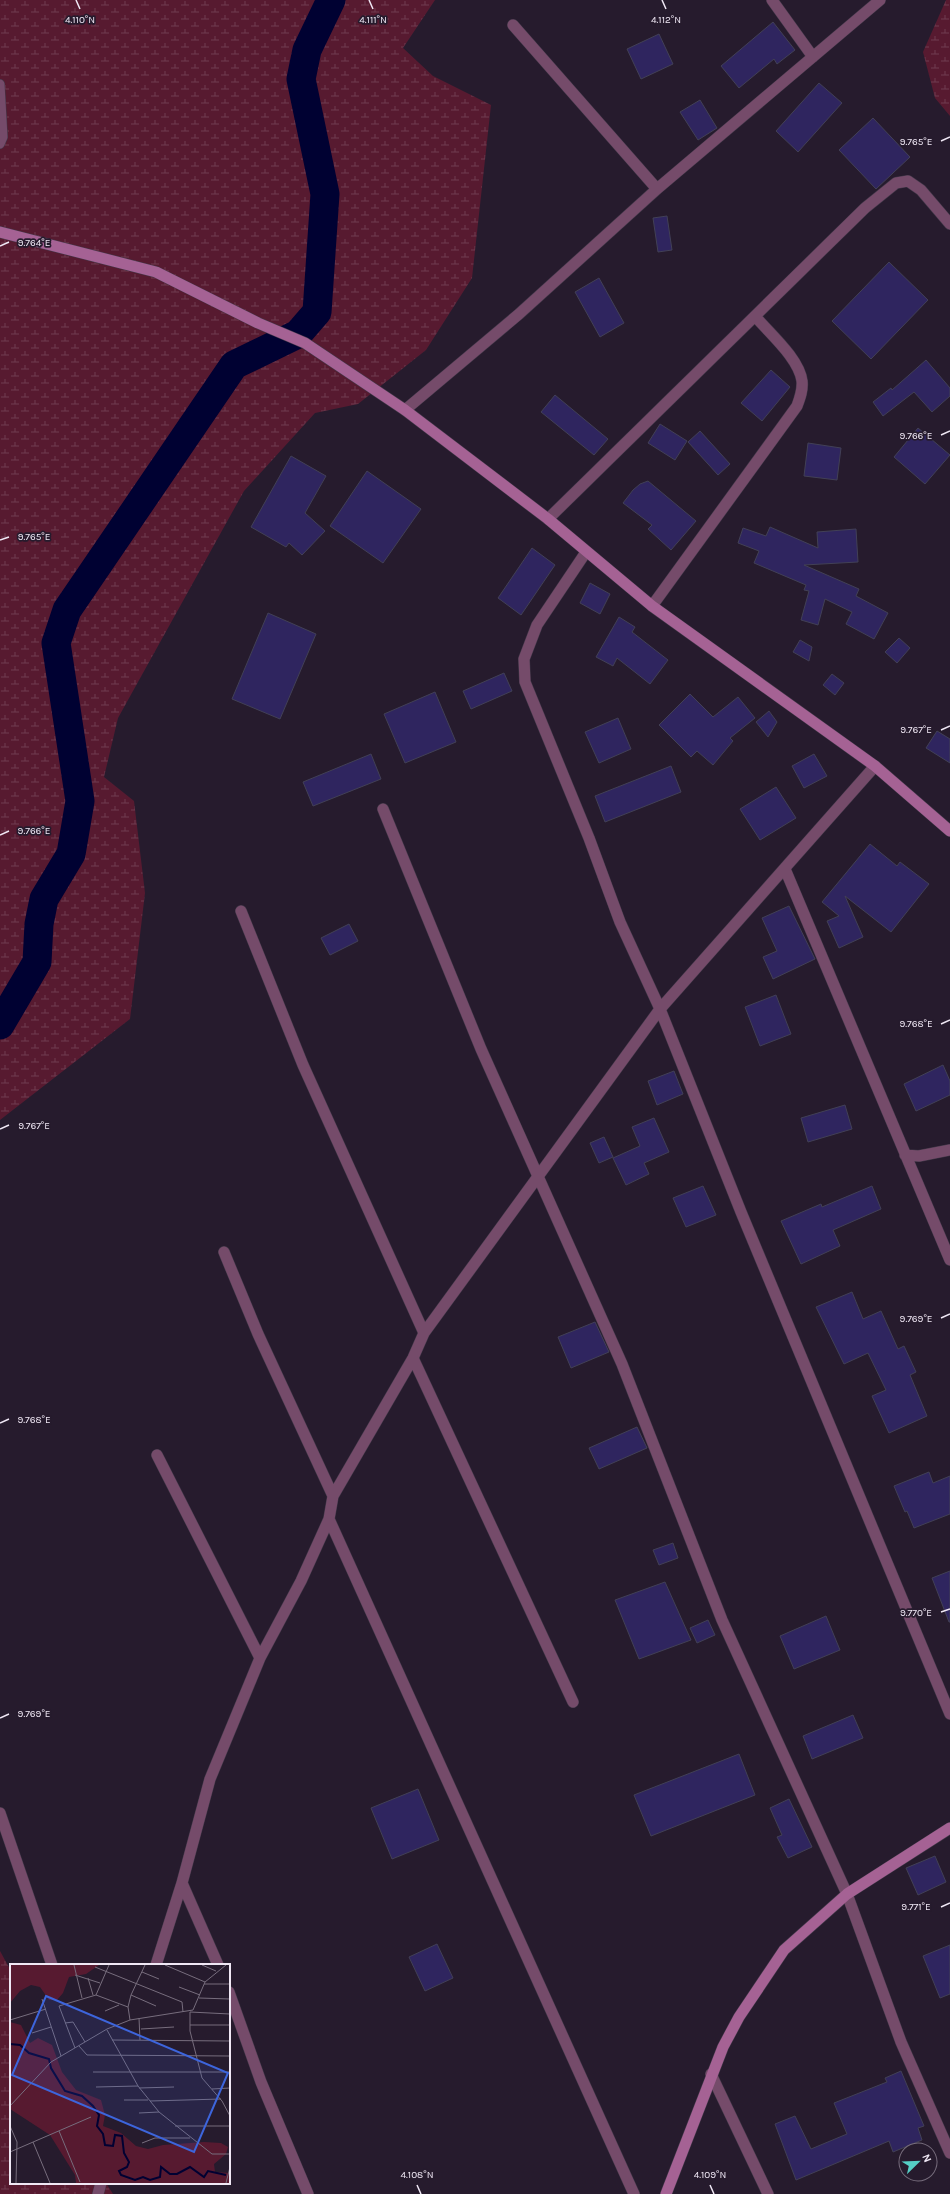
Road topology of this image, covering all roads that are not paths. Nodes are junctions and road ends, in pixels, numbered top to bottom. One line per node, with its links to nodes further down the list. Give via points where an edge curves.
1 (772, 0): 4 (street)
2 (880, 0): 4 (street)
3 (514, 25): 7 (street)
4 (813, 57): 7 (street)
5 (0, 84): 6 (lane, via 3,137)
6 (0, 144)
7 (656, 189): 11 (street, via 518,314)
8 (950, 224): 10 (street, via 921,190 908,181 896,183 865,208)
9 (0, 232): 11 (main road, via 156,272 258,323 305,343)
10 (755, 316): 12 (street); 14 (street, via 794,361 802,381 801,395 797,406)
11 (405, 410): 12 (main road)
12 (548, 519): 13 (main road)
13 (586, 552): 14 (main road); 20 (street, via 537,625 524,659 525,682 589,838 620,922)
14 (652, 606): 15 (main road)
15 (875, 766): 17 (main road); 18 (street)
16 (383, 809): 23 (street, via 440,952)
17 (950, 831)
18 (785, 869): 20 (street); 22 (street)
19 (241, 912): 26 (street, via 303,1065)
20 (660, 1009): 23 (street); 33 (street, via 741,1212)
21 (950, 1150): 22 (street, via 919,1156)
22 (905, 1155): 25 (street)
23 (538, 1176): 26 (street); 37 (street, via 622,1364 722,1620)
24 (224, 1252): 29 (street, via 258,1334)
25 (950, 1260)
26 (424, 1333): 27 (street)
27 (412, 1358): 29 (street); 32 (street)
28 (157, 1455): 31 (street)
29 (333, 1496): 30 (street)
30 (329, 1519): 31 (street); 47 (street)
31 (260, 1658): 36 (street, via 210,1779)
32 (573, 1702)
33 (950, 1714)
34 (0, 1813): 38 (street)
35 (950, 1828): 37 (main road)
36 (182, 1883): 39 (street); 40 (street)
37 (847, 1894): 42 (main road, via 784,1950 739,2017); 43 (street, via 901,2042)
38 (52, 1964)
39 (156, 1964)
40 (218, 1964)
41 (230, 1995): 46 (street, via 261,2082)
42 (711, 2074): 48 (main road, via 696,2120); 49 (street)
43 (950, 2154)
44 (101, 2184): 45 (street)
45 (98, 2194)
46 (308, 2194)
47 (634, 2194)
48 (666, 2194)
49 (768, 2194)

